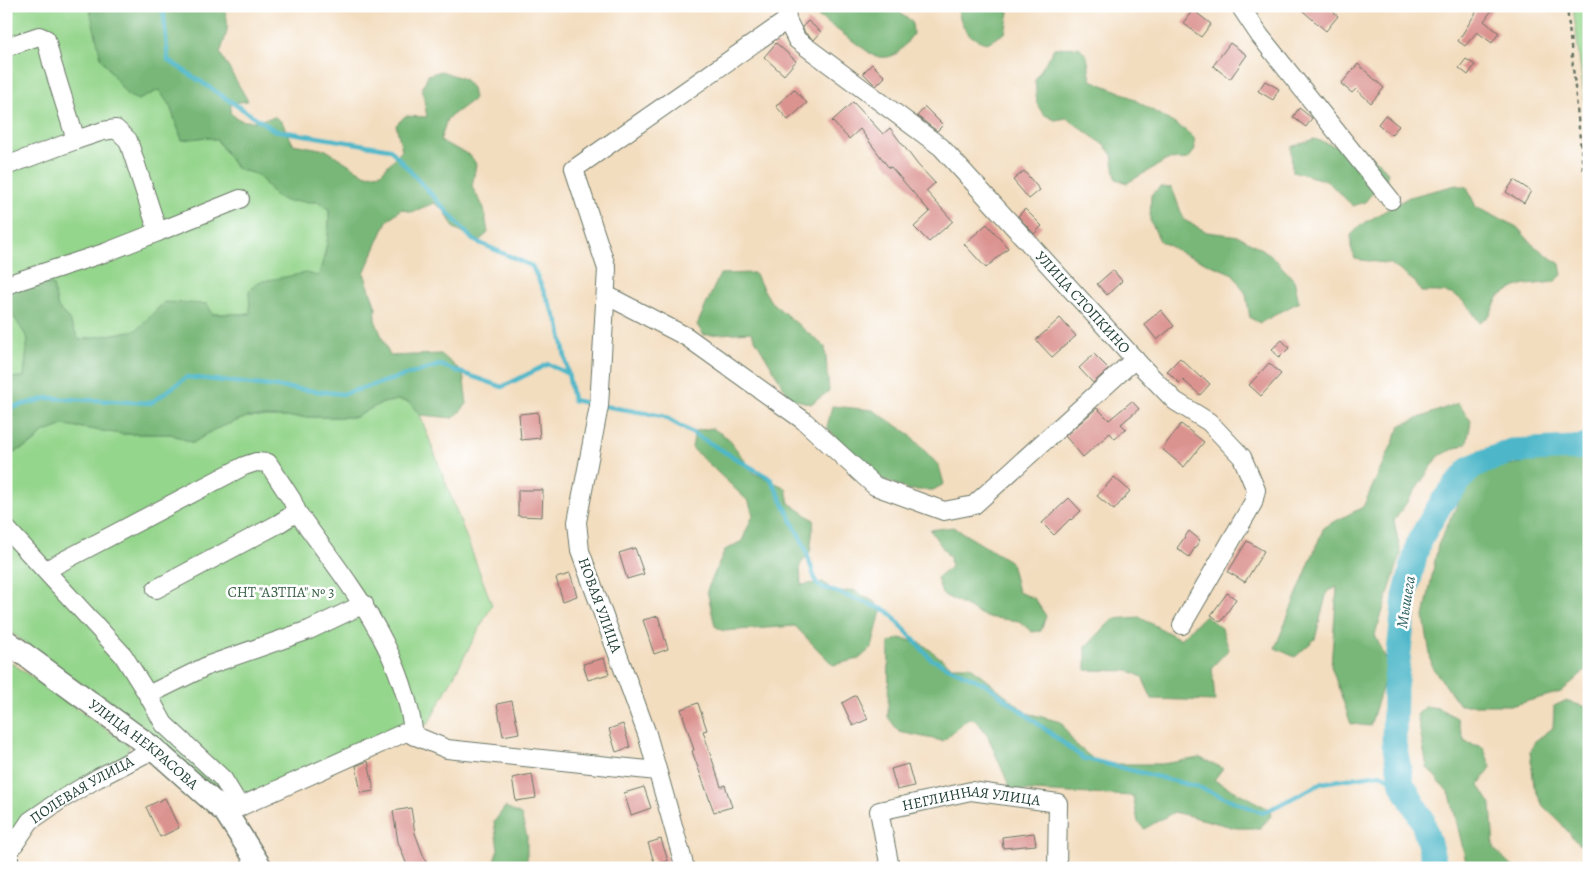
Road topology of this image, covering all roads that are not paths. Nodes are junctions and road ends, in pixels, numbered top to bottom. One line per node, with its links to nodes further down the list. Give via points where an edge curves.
1 (1240, 6): 7 (street, via 1260,36)
2 (786, 13): 10 (street, НОВАЯ УЛИЦА, via 574,169 607,269); 11 (street, УЛИЦА СТОПКИНО, via 797,40 941,147)
3 (6, 47): 4 (street, via 39,36 46,39)
4 (76, 140): 5 (street); 8 (street, via 116,129 128,140)
5 (6, 166)
6 (240, 199): 8 (street)
7 (1391, 200)
8 (158, 232): 9 (street)
9 (6, 285)
10 (606, 295): 11 (street, via 687,337 803,420 876,486 944,511 974,505); 22 (street, НОВАЯ УЛИЦА, via 599,406 577,522 580,552 647,734)
11 (1134, 359): 17 (street, УЛИЦА СТОПКИНО, via 1175,401 1209,422 1228,441 1242,457 1256,490 1253,503)
12 (297, 512): 14 (street, via 268,463 256,462); 15 (street); 16 (street)
13 (6, 528): 14 (street)
14 (46, 570): 19 (street, via 123,655)
15 (156, 589)
16 (364, 604): 19 (street, via 309,630 209,665); 20 (street, via 404,685)
17 (1182, 625)
18 (6, 641): 21 (main road, УЛИЦА НЕКРАСОВА)
19 (148, 695): 23 (street, via 164,724 223,779)
20 (414, 736): 22 (street, via 447,749); 23 (street, via 406,732)
21 (154, 748): 23 (main road, УЛИЦА НЕКРАСОВА); 24 (street, ПОЛЕВАЯ УЛИЦА, via 90,782 30,821 9,852)
22 (657, 771): 26 (street, НОВАЯ УЛИЦА)
23 (233, 810): 25 (main road, УЛИЦА НЕКРАСОВА)
24 (9, 868)
25 (261, 868)
26 (685, 868)
27 (890, 868): 28 (street, НЕГЛИННАЯ УЛИЦА, via 879,811 971,791 1058,803)
28 (1057, 868)

